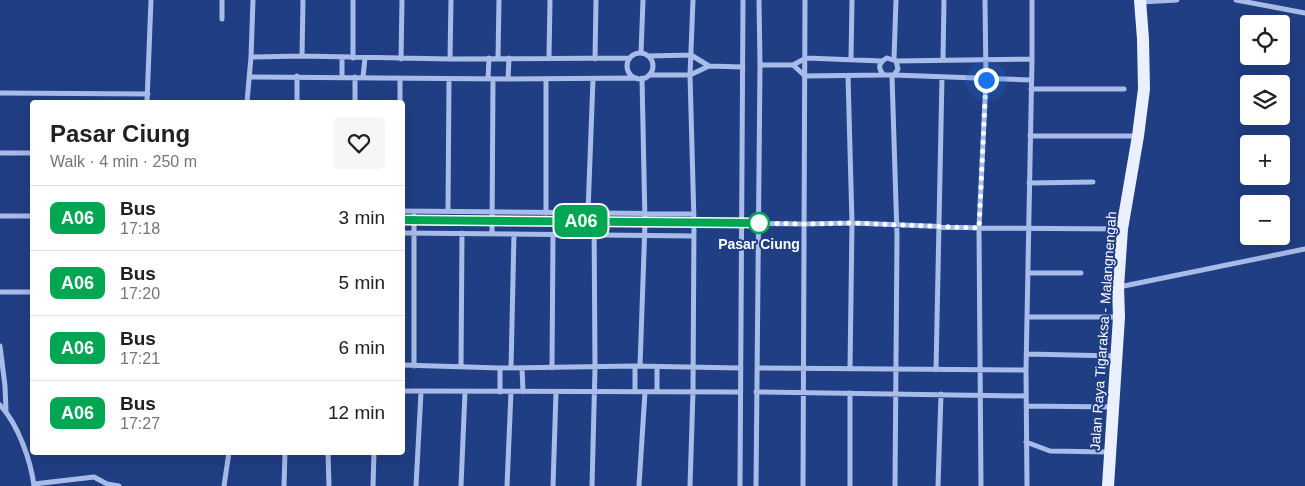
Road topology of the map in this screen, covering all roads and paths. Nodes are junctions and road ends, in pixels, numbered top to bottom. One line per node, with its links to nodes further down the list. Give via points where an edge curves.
1 (151, 0): 77 (street)
2 (222, 0): 25 (street)
3 (253, 0): 30 (street)
4 (303, 0): 27 (street)
5 (353, 0): 32 (street)
6 (402, 0): 34 (street)
7 (451, 0): 42 (street)
8 (499, 0): 36 (street)
9 (550, 0): 38 (street)
10 (596, 0): 43 (street)
11 (643, 0): 26 (street)
12 (693, 0): 29 (street)
13 (743, 0): 52 (street)
14 (759, 0): 49 (street)
15 (805, 0): 40 (street)
16 (852, 0): 41 (street)
17 (896, 0): 45 (street)
18 (944, 0): 46 (street)
19 (985, 0): 48 (street)
20 (1032, 0): 44 (street)
21 (1177, 0): 23 (street)
22 (1236, 0): 24 (street)
23 (1140, 1): 84 (main road, Jalan Raya Tigaraksa - Malangnengah, via 1144,72)
24 (1305, 13)
25 (222, 19)
26 (641, 53): 28 (street); 39 (street)
27 (302, 56): 30 (street); 31 (street)
28 (648, 56): 29 (street); 53 (street, via 653,65)
29 (691, 56): 51 (street); 54 (street)
30 (250, 57): 60 (street)
31 (342, 58): 32 (street); 61 (street)
32 (353, 58): 33 (street)
33 (365, 58): 34 (street); 63 (street)
34 (401, 58): 42 (street)
35 (489, 58): 36 (street); 42 (street); 68 (street)
36 (498, 58): 37 (street)
37 (509, 58): 38 (street); 71 (street)
38 (549, 58): 43 (street)
39 (630, 58): 43 (street); 66 (street, via 628,70)
40 (806, 58): 41 (street); 50 (street); 57 (street)
41 (851, 58): 47 (street)
42 (450, 59)
43 (596, 59)
44 (1032, 59): 48 (street); 73 (street)
45 (895, 60): 46 (street); 47 (street, via 888,58); 59 (street, via 898,69)
46 (943, 60): 48 (street)
47 (882, 61): 55 (street, via 879,68)
48 (986, 61): 72 (street)
49 (760, 65): 50 (street); 107 (street)
50 (793, 65): 57 (street)
51 (709, 66): 52 (street); 54 (street)
52 (743, 67): 106 (street)
53 (649, 75): 54 (street); 66 (street)
54 (690, 75): 97 (street)
55 (884, 75): 58 (street); 59 (street)
56 (297, 76): 60 (street); 61 (street); 80 (street)
57 (805, 76): 58 (street); 109 (street)
58 (848, 76): 108 (street)
59 (893, 76): 64 (street); 110 (street)
60 (249, 77): 79 (street)
61 (342, 77): 62 (street)
62 (356, 77): 63 (street); 81 (street)
63 (363, 77): 65 (street)
64 (942, 77): 72 (street); 111 (street)
65 (400, 78): 67 (street); 82 (street)
66 (639, 78): 70 (street); 96 (street)
67 (449, 79): 68 (street); 91 (street)
68 (490, 79): 71 (street); 92 (street)
69 (546, 79): 70 (street); 71 (street); 95 (street)
70 (593, 79): 93 (street)
71 (508, 80)
72 (986, 80): 73 (street); 112 (street)
73 (1032, 80): 74 (street)
74 (1031, 89): 75 (street); 83 (street)
75 (1124, 89)
76 (0, 93): 77 (street)
77 (148, 94): 78 (street)
78 (147, 100)
79 (246, 100)
80 (297, 100)
81 (355, 100)
82 (400, 100)
83 (1030, 136): 84 (street); 88 (street)
84 (1138, 136): 114 (main road, Jalan Raya Tigaraksa - Malangnengah)
85 (0, 152): 86 (street)
86 (30, 153)
87 (1093, 182): 88 (street)
88 (1029, 183): 113 (street)
89 (405, 211): 90 (street)
90 (414, 211): 91 (street); 101 (street)
91 (448, 211): 92 (street)
92 (492, 212): 95 (street); 102 (street)
93 (588, 212): 94 (street); 95 (street)
94 (594, 212): 96 (street); 103 (street)
95 (546, 213)
96 (645, 213): 97 (street); 104 (street)
97 (693, 214): 105 (street)
98 (0, 216): 99 (street)
99 (30, 216)
100 (405, 220): 101 (street)
101 (414, 220): 102 (street); 116 (street)
102 (492, 221): 103 (street); 118 (street)
103 (594, 221): 104 (street); 121 (street)
104 (645, 222): 105 (street); 122 (street)
105 (694, 222): 106 (street); 123 (street)
106 (740, 223): 107 (street); 146 (street)
107 (759, 223): 109 (street); 147 (street)
108 (852, 223): 109 (street); 110 (street); 149 (street)
109 (805, 224): 148 (street)
110 (896, 225): 111 (street); 150 (street)
111 (939, 226): 112 (street); 151 (street)
112 (979, 228): 113 (street); 153 (street)
113 (1028, 228): 114 (street); 125 (street)
114 (1122, 229): 127 (main road, Jalan Raya Tigaraksa - Malangnengah)
115 (405, 233): 116 (street)
116 (414, 233): 117 (street); 136 (street)
117 (462, 233): 118 (street); 138 (street)
118 (492, 233): 119 (street)
119 (514, 234): 120 (street); 142 (street)
120 (553, 234): 121 (street); 144 (street)
121 (595, 235): 122 (street); 145 (street)
122 (643, 235): 123 (street); 137 (street)
123 (694, 236): 140 (street)
124 (1305, 250): 127 (street)
125 (1028, 273): 126 (street); 131 (street)
126 (1081, 273)
127 (1118, 287): 130 (main road, Jalan Raya Tigaraksa - Malangnengah)
128 (0, 292): 129 (street)
129 (30, 292)
130 (1119, 317): 131 (street); 134 (main road, Jalan Raya Tigaraksa - Malangnengah)
131 (1028, 318): 133 (street)
132 (0, 346): 177 (street)
133 (1027, 354): 134 (street); 152 (street)
134 (1117, 356): 176 (main road, Jalan Raya Tigaraksa - Malangnengah)
135 (405, 365): 136 (street)
136 (414, 366): 138 (street)
137 (638, 366): 139 (street); 145 (street); 164 (street)
138 (461, 367): 141 (street)
139 (657, 367): 140 (street); 156 (street)
140 (693, 367): 146 (street); 157 (street)
141 (500, 368): 142 (street); 160 (street)
142 (511, 368): 143 (street)
143 (522, 368): 144 (street); 162 (street)
144 (552, 368): 145 (street)
145 (595, 368): 155 (street)
146 (739, 368): 166 (street)
147 (757, 368): 148 (street); 167 (street)
148 (804, 369): 149 (street); 168 (street)
149 (850, 369): 150 (street)
150 (896, 370): 151 (street); 170 (street)
151 (936, 370): 153 (street)
152 (1026, 370): 153 (street); 173 (street)
153 (979, 371): 172 (street)
154 (405, 391): 158 (street)
155 (594, 391): 163 (street); 164 (street); 194 (street)
156 (657, 391): 157 (street); 165 (street)
157 (693, 391): 166 (street); 196 (street)
158 (421, 392): 159 (street); 190 (street)
159 (465, 392): 160 (street); 191 (street)
160 (500, 392): 161 (street)
161 (511, 392): 162 (street); 192 (street)
162 (523, 392): 163 (street)
163 (556, 392): 193 (street)
164 (635, 392): 165 (street)
165 (645, 392): 195 (street)
166 (739, 392): 197 (street)
167 (756, 392): 168 (street); 198 (street)
168 (804, 392): 169 (street); 199 (street)
169 (850, 392): 170 (street); 200 (street)
170 (895, 393): 171 (street); 201 (street)
171 (941, 394): 172 (street); 202 (street)
172 (979, 394): 173 (street); 203 (street)
173 (1026, 396): 175 (street)
174 (0, 406): 177 (street)
175 (1026, 406): 176 (street); 178 (street)
176 (1114, 407): 179 (main road, Jalan Raya Tigaraksa - Malangnengah)
177 (6, 412): 184 (street, via 15,426)
178 (1026, 442): 179 (street, via 1050,450); 204 (street)
179 (1110, 452): 205 (main road, Jalan Raya Tigaraksa - Malangnengah)
180 (229, 455): 186 (street)
181 (285, 455): 187 (street)
182 (328, 455): 188 (street)
183 (374, 455): 189 (street)
184 (34, 485): 185 (street, via 94,477)
185 (119, 486)
186 (224, 486)
187 (284, 486)
188 (329, 486)
189 (373, 486)
190 (416, 486)
191 (461, 486)
192 (507, 486)
193 (553, 486)
194 (592, 486)
195 (639, 486)
196 (690, 486)
197 (740, 486)
198 (756, 486)
199 (802, 486)
200 (850, 486)
201 (895, 486)
202 (938, 486)
203 (981, 486)
204 (1027, 486)
205 (1108, 486)

